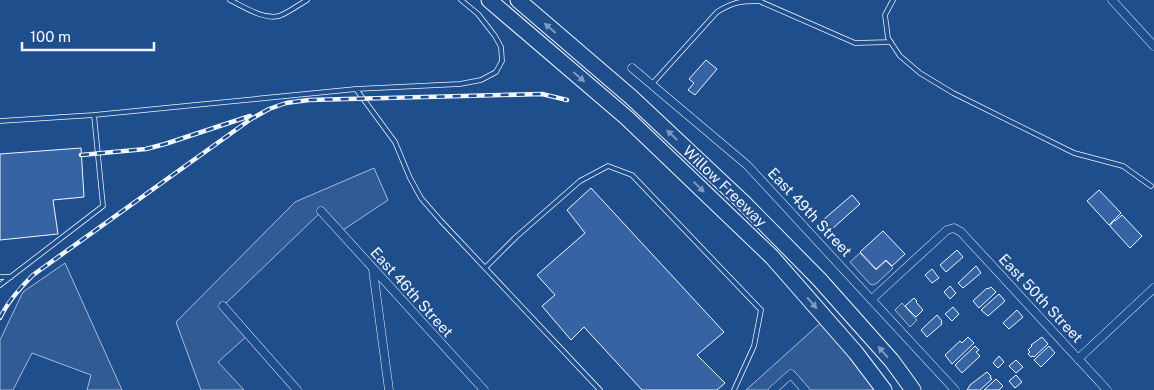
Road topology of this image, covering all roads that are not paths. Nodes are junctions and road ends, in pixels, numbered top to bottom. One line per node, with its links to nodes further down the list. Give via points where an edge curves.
1 (230, 0): 2 (lane, via 252,12 280,16)
2 (307, 0)
3 (462, 0): 12 (lane, via 478,14 501,47 502,62 496,72 481,80 460,84)
4 (489, 0): 33 (highway, Willow Freeway, one-way to 33, via 627,118 772,257)
5 (518, 0): 34 (highway, Willow Freeway, one-way to 5, via 818,279 744,203 631,97)
6 (893, 0): 8 (lane, via 885,15)
7 (1115, 1): 9 (street)
8 (891, 42): 11 (lane, via 855,43 759,1 743,1 717,12); 15 (lane, via 900,56 920,73 953,93 1074,152 1122,166)
9 (1154, 46)
10 (632, 68): 11 (street, East 49th Street)
11 (652, 84): 23 (street, East 49th Street, via 747,164)
12 (356, 89): 13 (lane); 17 (lane, via 395,142 421,198)
13 (94, 115): 14 (lane); 20 (lane, via 103,206)
14 (0, 121)
15 (1151, 186)
16 (321, 211): 18 (street, East 46th Street)
17 (485, 268): 29 (lane); 30 (lane, via 580,181 608,166 632,175 761,310 754,346)
18 (374, 270): 27 (street); 28 (street, East 46th Street)
19 (0, 277): 20 (lane)
20 (11, 277): 21 (lane)
21 (0, 285)
22 (1154, 288): 25 (street)
23 (872, 299): 25 (street, East 50th Street, via 947,230 954,228); 35 (street, East 49th Street)
24 (223, 306): 26 (street)
25 (1078, 359): 36 (street, East 50th Street)
26 (297, 390)
27 (388, 390)
28 (484, 390)
29 (600, 390)
30 (734, 390)
31 (773, 390): 32 (street, via 791,374)
32 (805, 390)
33 (884, 390)
34 (913, 390)
35 (956, 390)
36 (1107, 390)

